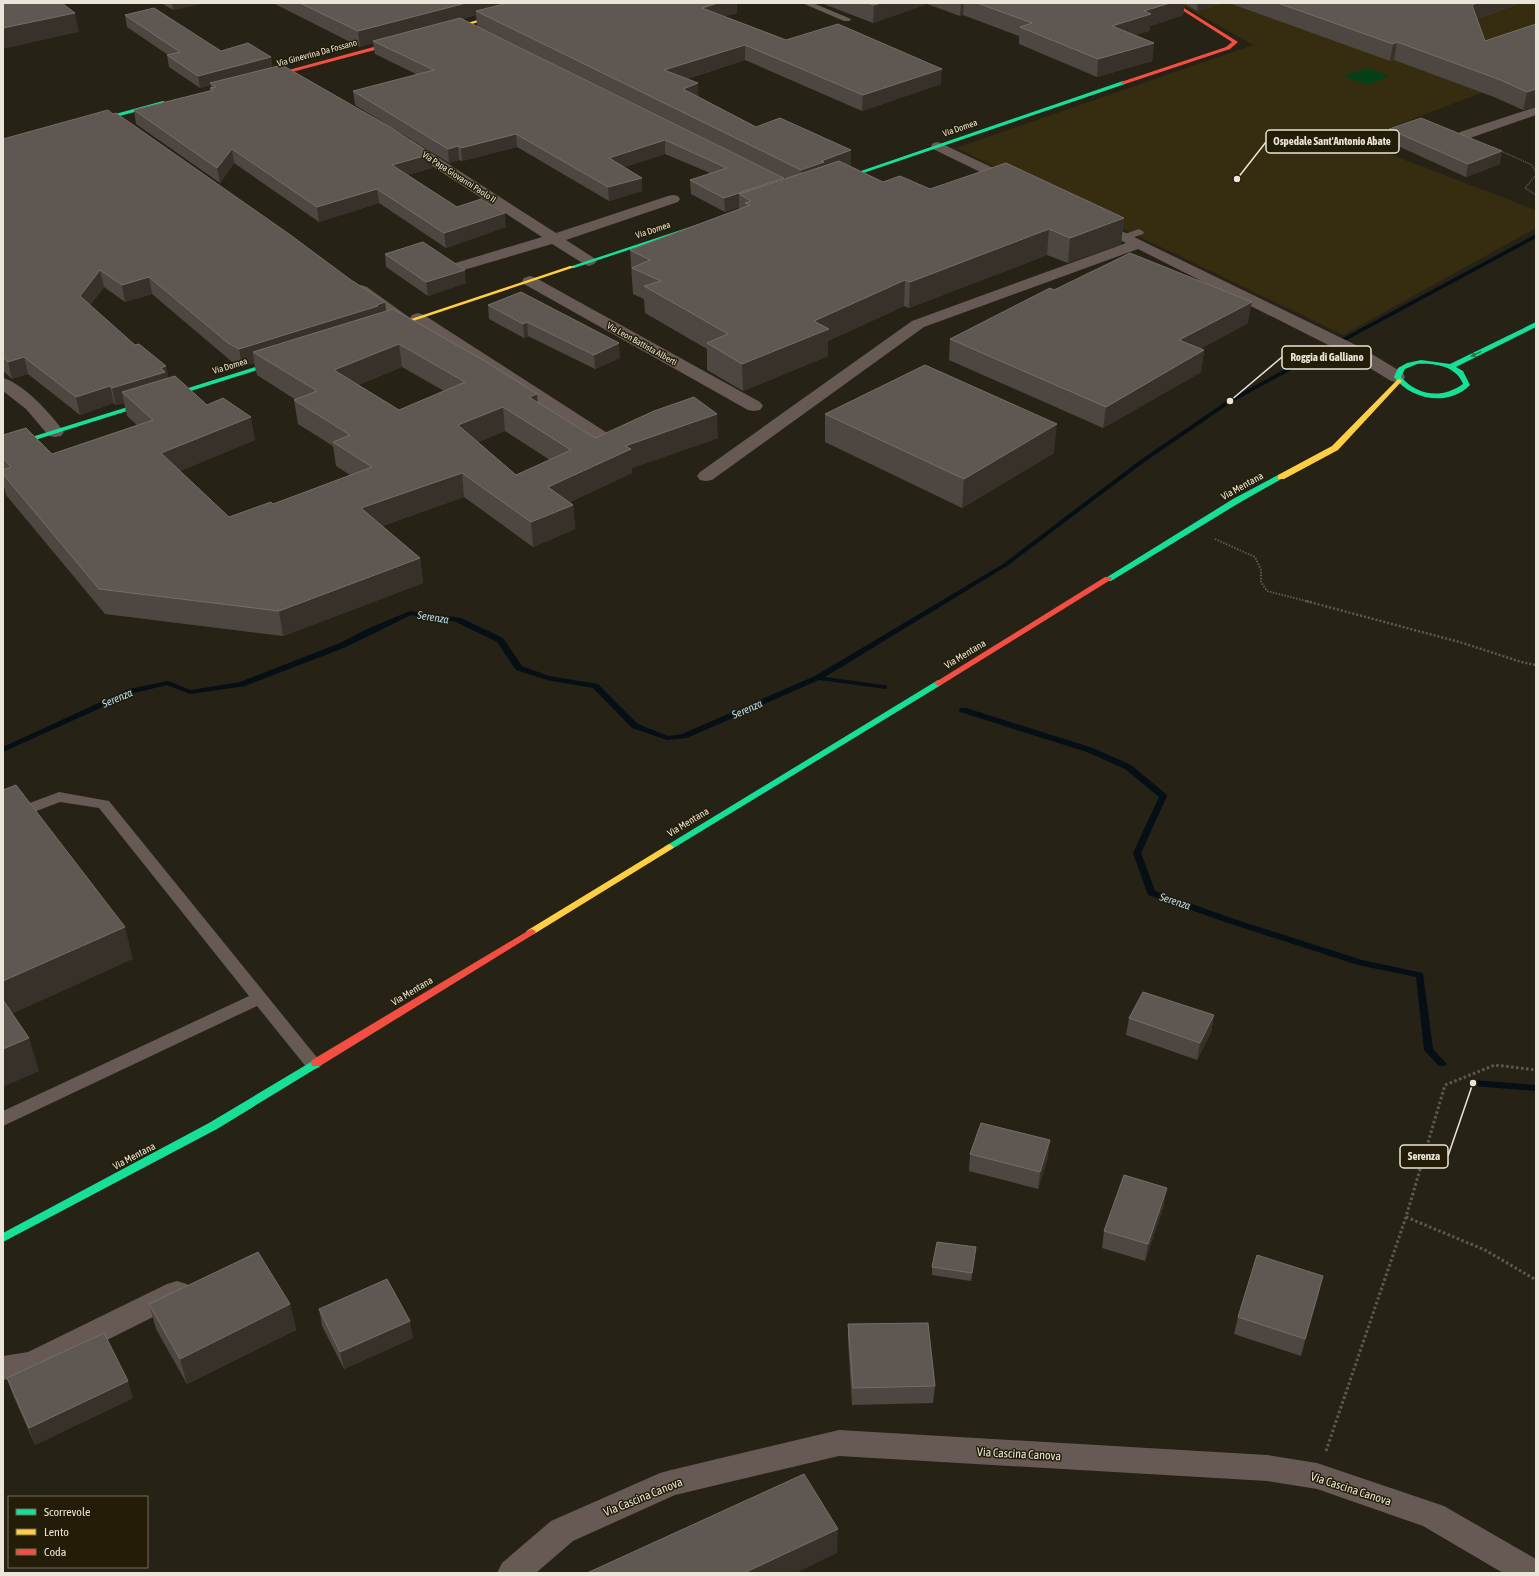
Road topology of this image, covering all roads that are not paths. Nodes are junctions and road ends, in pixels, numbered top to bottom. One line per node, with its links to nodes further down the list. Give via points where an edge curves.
1 (543, 3): 5 (street)
2 (806, 3): 4 (lane)
3 (1173, 3): 19 (street, Via Domea, via 1235,42 1228,48)
4 (847, 19)
5 (463, 26): 6 (street); 7 (street)
6 (477, 32)
7 (432, 34)
8 (409, 40): 9 (street, Via Ginevrina Da Fossano)
9 (286, 72): 10 (street, Via Ginevrina Da Fossano); 11 (street)
10 (256, 80)
11 (305, 83)
12 (173, 100): 14 (street)
13 (1536, 111): 17 (street)
14 (113, 116): 15 (street); 16 (street)
15 (80, 124)
16 (126, 125)
17 (1465, 135)
18 (397, 137): 26 (street, Via Papa Giovanni Paolo II)
19 (938, 146): 20 (street, Via Domea); 21 (street)
20 (822, 185)
21 (1028, 190)
22 (673, 199): 26 (street)
23 (1084, 217): 25 (street)
24 (713, 221): 27 (street, Via Domea)
25 (1135, 238): 38 (street); 46 (street, via 918,324)
26 (553, 239): 27 (street, Via Papa Giovanni Paolo II); 28 (street)
27 (589, 261): 30 (street, Via Domea)
28 (457, 267)
29 (348, 280): 31 (street)
30 (530, 281): 31 (street, Via Domea); 41 (street, Via Leon Battista Alberti)
31 (412, 320): 33 (street, Via Domea); 44 (street)
32 (1536, 324): 34 (street)
33 (376, 331)
34 (1502, 341): 36 (street); 37 (street, one-way to 37)
35 (294, 357): 43 (street, Via Domea)
36 (1487, 358)
37 (1450, 367): 38 (street, via 1422,362); 40 (street, via 1470,378 1464,390 1449,395)
38 (1401, 374): 40 (street, via 1403,385); 42 (street, Via Mentana)
39 (3, 383): 43 (street, via 32,405)
40 (1417, 392): 42 (street, Via Mentana)
41 (754, 406)
42 (1374, 409): 49 (street, Via Mentana, via 1335,448 1236,501)
43 (55, 432): 45 (street, Via Domea)
44 (606, 440)
45 (3, 448)
46 (706, 476)
47 (3, 819): 48 (lane, via 59,798 104,804)
48 (260, 998): 49 (lane); 50 (lane)
49 (313, 1064): 51 (street, Via Mentana, via 213,1126)
50 (3, 1119)
51 (3, 1238)
52 (203, 1279): 53 (street, via 33,1363)
53 (3, 1368)
54 (513, 1573): 55 (street, Via Cascina Canova, via 562,1531 672,1483 839,1443 1267,1468 1317,1476 1433,1516)
55 (1532, 1573)

